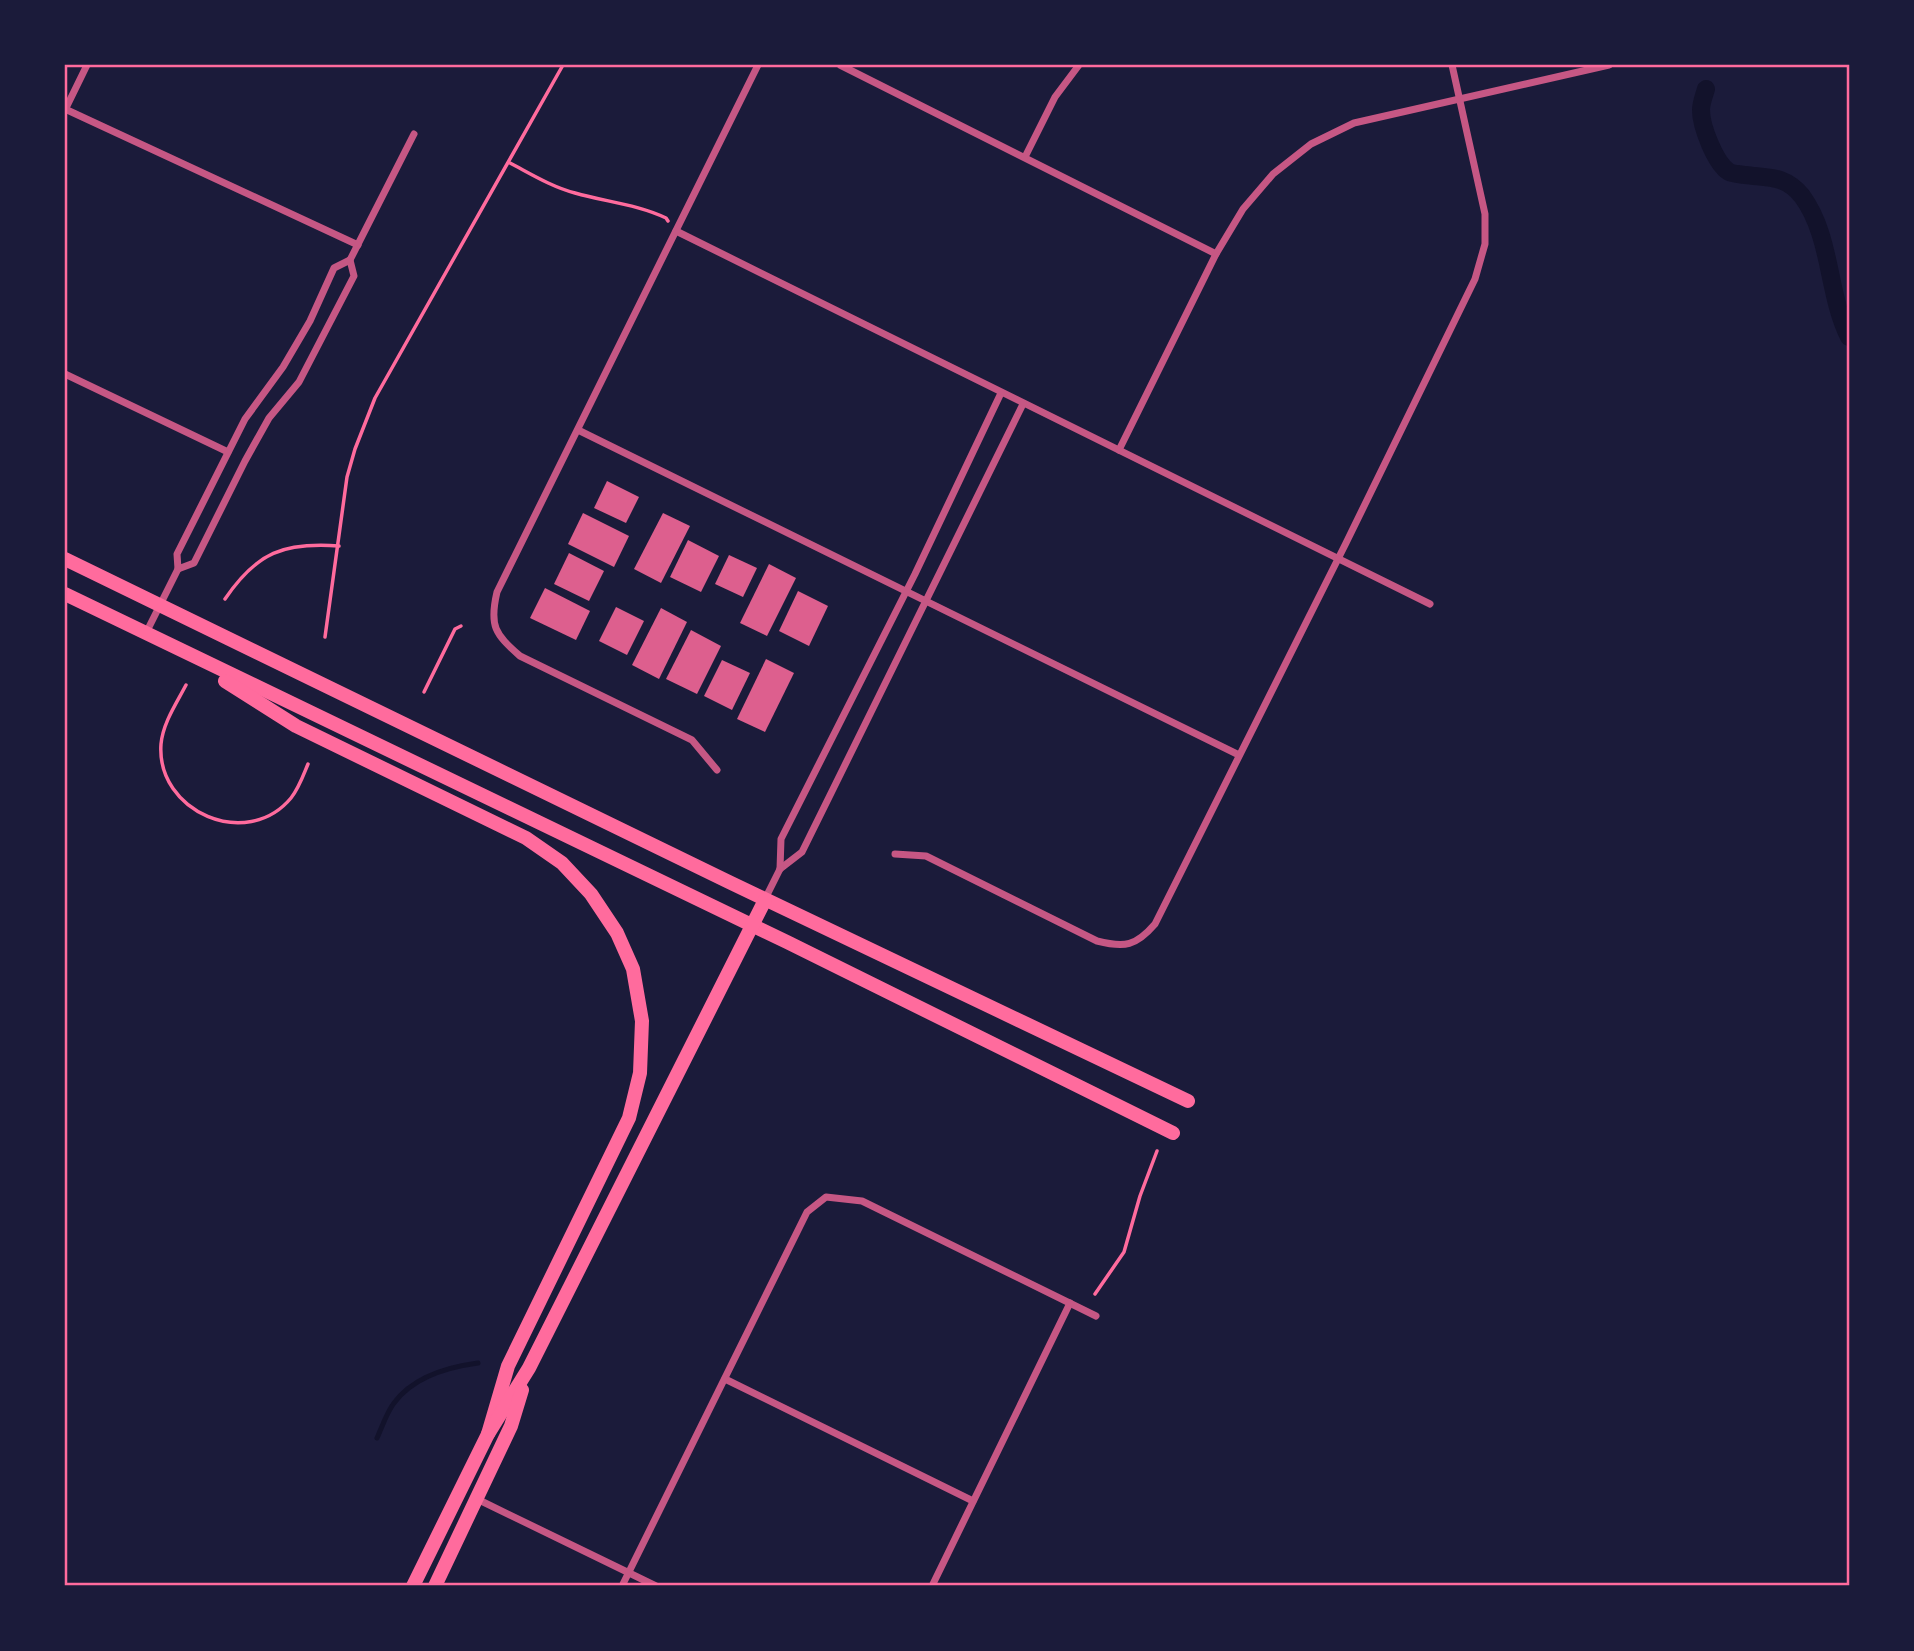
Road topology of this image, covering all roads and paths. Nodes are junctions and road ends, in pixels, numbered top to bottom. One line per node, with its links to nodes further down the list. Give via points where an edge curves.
1 (87, 65): 9 (street)
2 (563, 65): 12 (path)
3 (758, 65): 14 (street)
4 (840, 65): 11 (street)
5 (1079, 65): 11 (street, via 1055,97)
6 (1452, 65): 8 (street)
7 (1609, 65): 8 (street)
8 (1460, 98): 16 (street, via 1354,123 1311,144 1273,174 1242,209); 26 (street, via 1485,214 1485,244 1475,279)
9 (65, 109): 15 (street)
10 (414, 134): 15 (street)
11 (1025, 157): 16 (street)
12 (509, 163): 13 (path, via 557,187); 24 (path, via 375,398 347,477)
13 (666, 218)
14 (676, 231): 19 (street); 21 (street)
15 (358, 245): 17 (street)
16 (1216, 254): 22 (street)
17 (350, 260): 23 (street, via 334,268 283,368 245,419); 27 (street, via 354,276 299,382 269,418 194,563)
18 (65, 374): 23 (street)
19 (1001, 393): 20 (street); 28 (street)
20 (1024, 404): 22 (street); 31 (street)
21 (578, 430): 28 (street); 42 (street, via 497,592 493,625 520,656 692,740)
22 (1119, 450): 26 (street)
23 (228, 452): 27 (street, via 177,554)
24 (339, 546): 30 (path, via 300,545 265,557); 36 (path)
25 (65, 559): 33 (main road)
26 (1338, 559): 32 (street); 40 (street)
27 (178, 569): 33 (street)
28 (906, 591): 31 (street); 44 (street, via 781,839)
29 (65, 594): 35 (main road)
30 (225, 599)
31 (927, 601): 40 (street); 44 (street, via 802,852)
32 (1430, 604)
33 (161, 605): 35 (street); 45 (main road)
34 (461, 626): 39 (path, via 455,629)
35 (146, 634): 37 (main road)
36 (325, 637)
37 (174, 648): 46 (main road); 55 (main road, via 296,726 526,838 562,863 591,894 633,968 642,1021 640,1073 629,1118 508,1366)
38 (186, 685): 41 (path, via 168,719 161,747 167,780 178,798 194,811 226,822 260,819 290,799)
39 (424, 692)
40 (1239, 755): 43 (street, via 1155,924 1131,944 1097,941 926,856)
41 (308, 764)
42 (717, 770)
43 (895, 854)
44 (780, 869): 45 (street)
45 (765, 900): 46 (main road); 47 (main road)
46 (752, 925): 48 (main road); 53 (main road)
47 (1188, 1101)
48 (1173, 1133)
49 (1157, 1151): 50 (path, via 1124,1252)
50 (1096, 1294)
51 (1070, 1303): 52 (street); 54 (street, via 862,1200 826,1197 807,1212); 57 (street)
52 (1096, 1316)
53 (529, 1368): 55 (main road); 56 (main road, via 511,1426)
54 (725, 1379): 57 (street); 58 (street)
55 (488, 1434): 59 (main road)
56 (476, 1498): 58 (street); 60 (main road)
57 (974, 1501): 63 (street)
58 (628, 1573): 61 (street); 62 (street)
59 (413, 1586)
60 (435, 1586)
61 (622, 1586)
62 (656, 1586)
63 (932, 1586)

